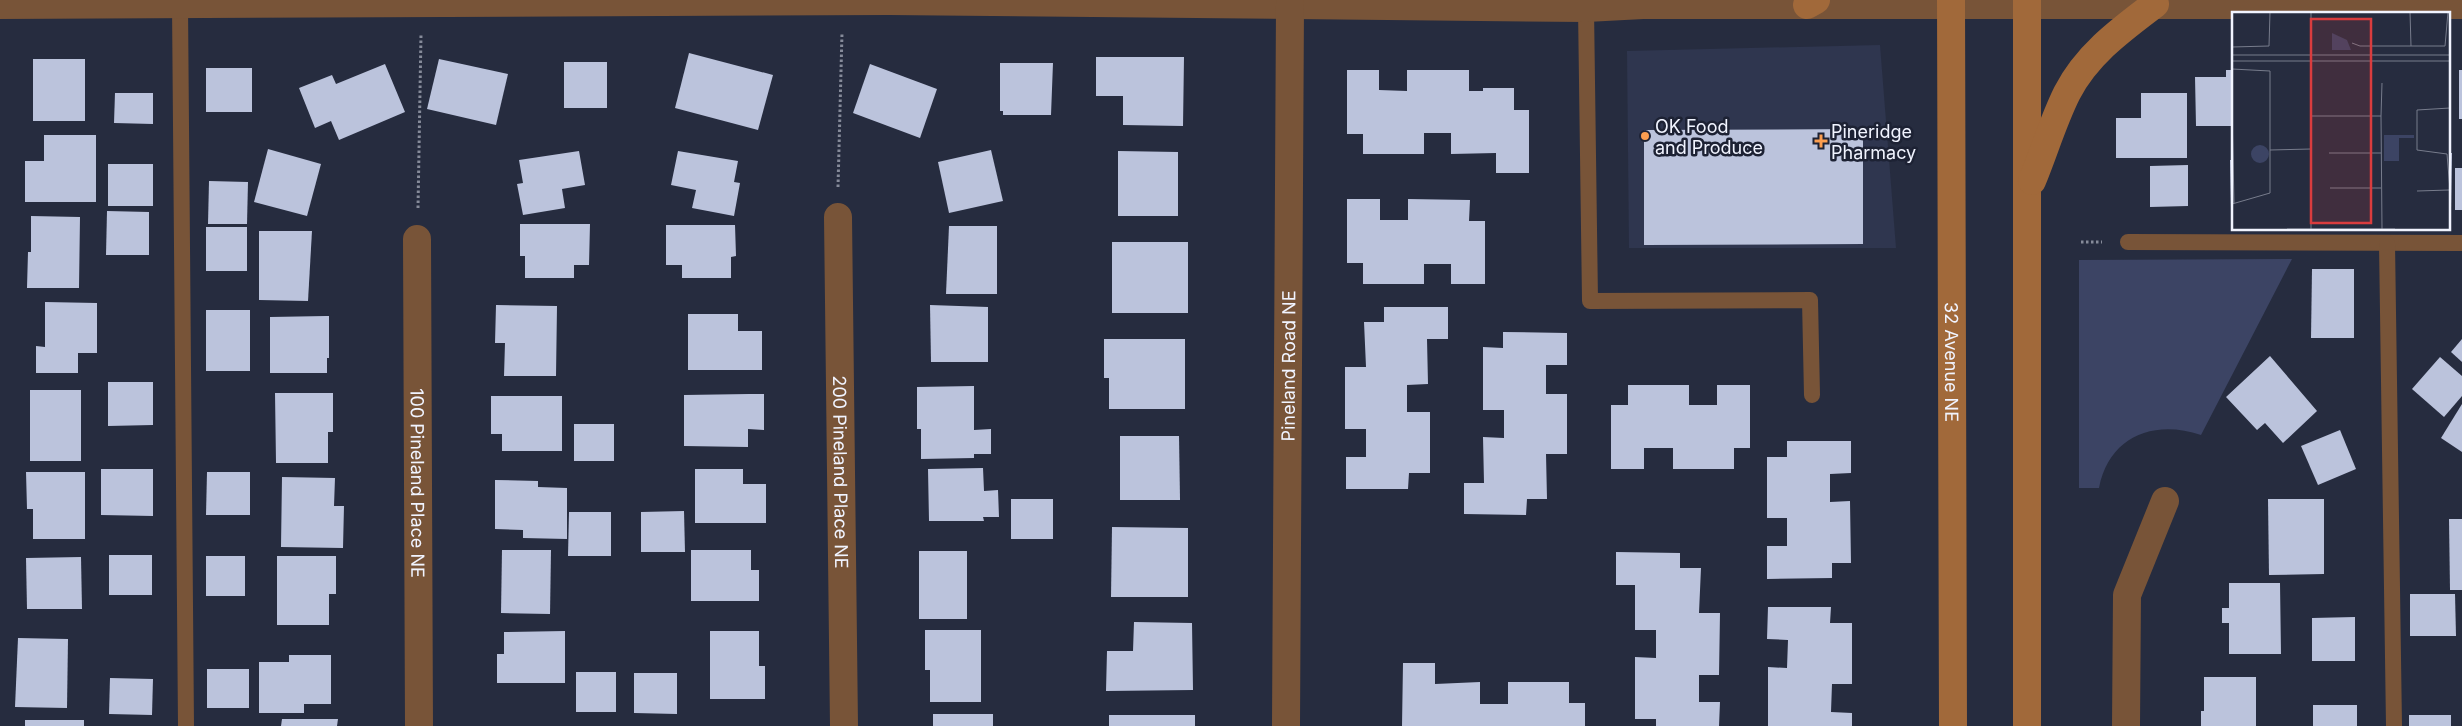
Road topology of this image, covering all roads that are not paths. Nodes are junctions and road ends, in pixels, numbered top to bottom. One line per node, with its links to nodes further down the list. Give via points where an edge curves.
1 (889, 0): 7 (street); 8 (street)
2 (2027, 2): 4 (street); 5 (street); 11 (main road)
3 (1811, 3): 4 (street); 10 (street)
4 (1951, 3): 23 (main road, 32 Avenue NE)
5 (2155, 4): 9 (street); 11 (main road, via 2113,35 2093,55 2068,92)
6 (0, 5): 7 (street)
7 (180, 5): 19 (lane)
8 (1290, 5): 10 (street); 22 (street, Pineland Road NE)
9 (2462, 5)
10 (1586, 8): 17 (lane, via 1590,301 1810,300)
11 (2027, 194): 24 (main road)
12 (838, 218): 21 (street, 200 Pineland Place NE)
13 (417, 239): 20 (street, 100 Pineland Place NE)
14 (2128, 242): 15 (lane)
15 (2387, 243): 16 (lane); 26 (lane)
16 (2462, 243)
17 (1812, 395)
18 (2165, 501): 25 (street, via 2127,595)
19 (186, 726)
20 (419, 726)
21 (844, 726)
22 (1286, 726)
23 (1953, 726)
24 (2027, 726)
25 (2126, 726)
26 (2394, 726)

